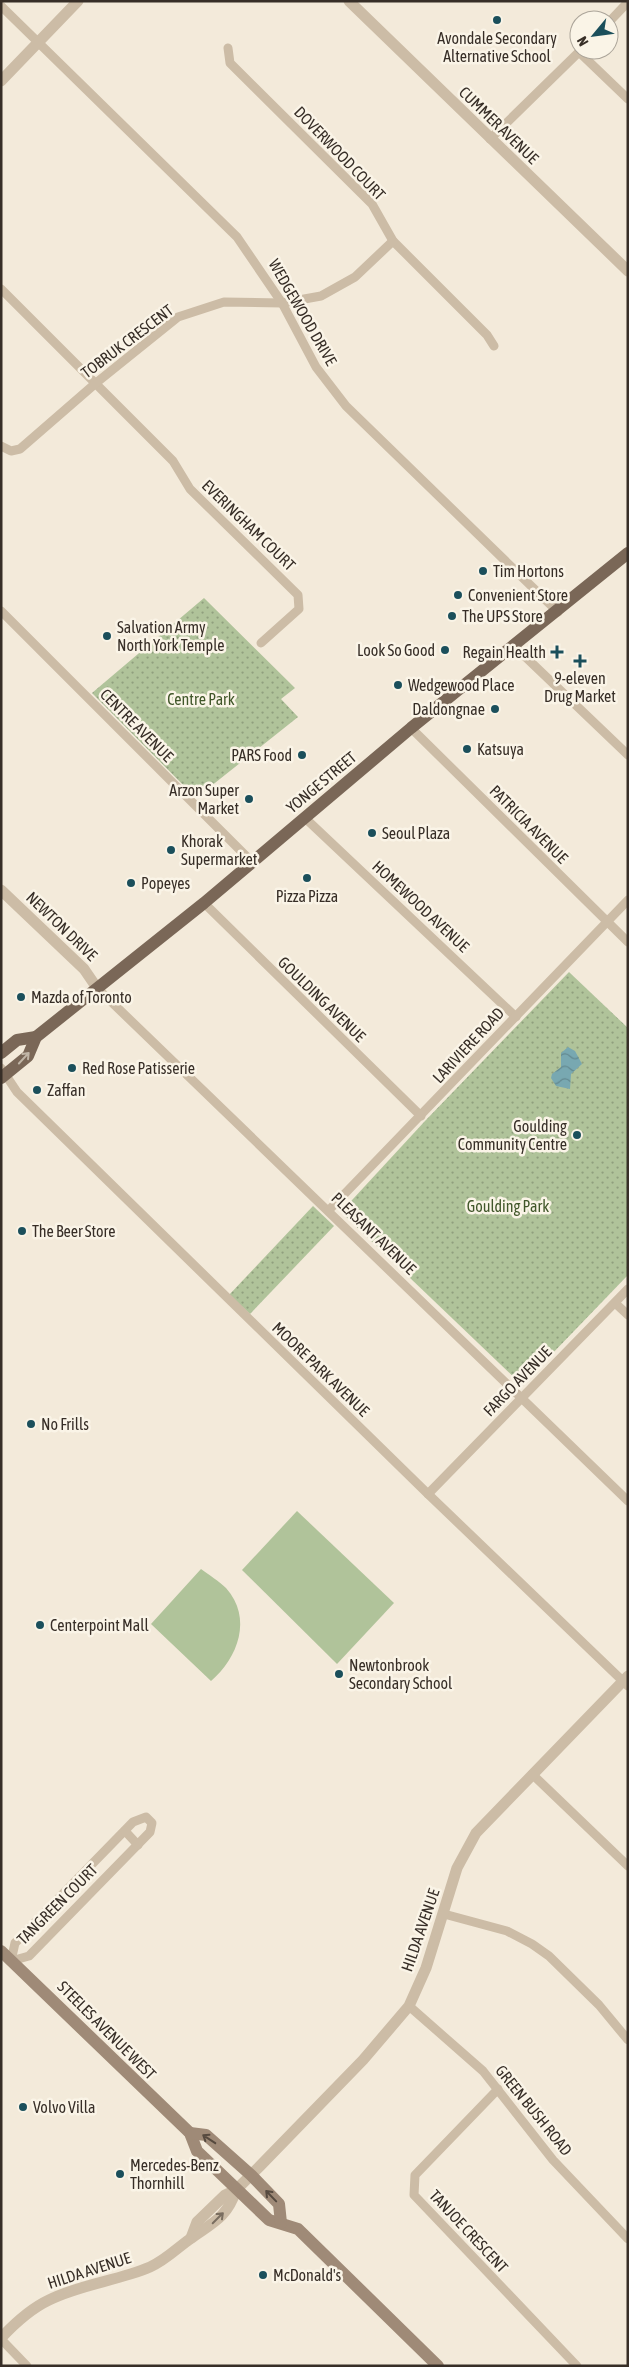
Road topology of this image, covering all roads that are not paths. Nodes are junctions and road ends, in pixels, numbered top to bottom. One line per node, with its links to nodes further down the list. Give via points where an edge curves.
1 (78, 1): 6 (street)
2 (349, 1): 12 (street, CUMMER AVENUE)
3 (628, 2): 5 (street)
4 (1, 6): 6 (street, WEDGEWOOD DRIVE)
5 (619, 11)
6 (39, 43): 10 (street); 16 (street, WEDGEWOOD DRIVE, via 237,237)
7 (228, 48): 13 (street, DOVERWOOD COURT, via 230,63 372,204)
8 (571, 60): 12 (street)
9 (589, 60): 11 (street)
10 (1, 81)
11 (628, 99)
12 (490, 139): 14 (street, CUMMER AVENUE)
13 (393, 241): 16 (street, TOBRUK CRESCENT, via 355,276 330,291 321,296); 17 (street, DOVERWOOD COURT, via 487,335)
14 (628, 271)
15 (1, 289): 18 (street)
16 (282, 303): 18 (street, TOBRUK CRESCENT, via 224,302 178,318); 22 (street, WEDGEWOOD DRIVE, via 316,367 346,406)
17 (494, 346)
18 (96, 383): 19 (street, TOBRUK CRESCENT, via 20,449 11,451); 23 (street, EVERINGHAM COURT, via 173,461 190,489 298,595 299,609)
19 (1, 446)
20 (628, 553): 22 (main road, YONGE STREET)
21 (1, 611): 28 (street, CENTRE AVENUE)
22 (558, 612): 24 (main road, YONGE STREET)
23 (261, 643)
24 (514, 646): 25 (main road, YONGE STREET); 26 (street)
25 (411, 728): 27 (main road, YONGE STREET); 32 (street, PATRICIA AVENUE)
26 (628, 755)
27 (305, 818): 28 (main road, YONGE STREET); 35 (street, HOMEWOOD AVENUE)
28 (251, 861): 31 (main road, YONGE STREET)
29 (1, 890): 34 (street, NEWTON DRIVE, via 86,972)
30 (628, 900): 32 (street, LARIVIERE ROAD)
31 (204, 903): 34 (main road, YONGE STREET); 39 (street, GOULDING AVENUE)
32 (606, 921): 33 (street, PATRICIA AVENUE); 35 (street, LARIVIERE ROAD)
33 (628, 942)
34 (97, 988): 36 (main road, YONGE STREET); 40 (street, PLEASANT AVENUE)
35 (516, 1017): 39 (street, LARIVIERE ROAD)
36 (36, 1037): 37 (main road, YONGE STREET, via 17,1040); 38 (main road, YONGE STREET, one-way to 36, via 28,1056)
37 (1, 1053)
38 (3, 1073): 45 (street, MOORE PARK AVENUE, via 17,1092)
39 (421, 1116): 40 (street, LARIVIERE ROAD)
40 (329, 1210): 44 (street, PLEASANT AVENUE)
41 (628, 1290): 42 (street, FARGO AVENUE)
42 (615, 1303): 43 (street); 44 (street, FARGO AVENUE)
43 (628, 1316)
44 (521, 1399): 45 (street, FARGO AVENUE); 46 (street, PLEASANT AVENUE)
45 (428, 1494): 47 (street, MOORE PARK AVENUE)
46 (628, 1501)
47 (626, 1681): 48 (street, HILDA AVENUE)
48 (532, 1774): 51 (street); 52 (street, HILDA AVENUE, via 476,1834 457,1868)
49 (125, 1831): 50 (street); 50 (street, TANGREEN COURT, via 133,1822 146,1817 152,1824 150,1832); 54 (street, TANGREEN COURT, via 15,1943)
50 (138, 1845): 54 (street, TANGREEN COURT, via 29,1956)
51 (628, 1866)
52 (444, 1914): 55 (street, HILDA AVENUE); 56 (street, via 507,1930 532,1944 549,1956 599,2005)
53 (1, 1951): 54 (main road, STEELES AVENUE WEST)
54 (12, 1961): 58 (main road, STEELES AVENUE WEST)
55 (409, 2006): 57 (street, GREEN BUSH ROAD, via 484,2071); 59 (street, HILDA AVENUE, via 363,2060)
56 (628, 2040)
57 (498, 2089): 62 (street, GREEN BUSH ROAD, via 553,2160); 66 (street, TANJOE CRESCENT, via 415,2175 414,2194)
58 (190, 2133): 59 (main road, STEELES AVENUE WEST, one-way to 58, via 206,2135); 60 (main road, STEELES AVENUE WEST, via 197,2151)
59 (251, 2175): 60 (street, HILDA AVENUE); 61 (main road, STEELES AVENUE WEST, one-way to 59, via 278,2204)
60 (236, 2190): 61 (main road, STEELES AVENUE WEST, via 269,2220); 63 (street, HILDA AVENUE, via 228,2208 206,2231 171,2254 152,2266 84,2286 48,2301 19,2320)
61 (282, 2223): 65 (main road, STEELES AVENUE WEST, via 298,2230)
62 (628, 2239)
63 (1, 2339): 64 (street)
64 (27, 2366)
65 (438, 2366)
66 (577, 2366)

